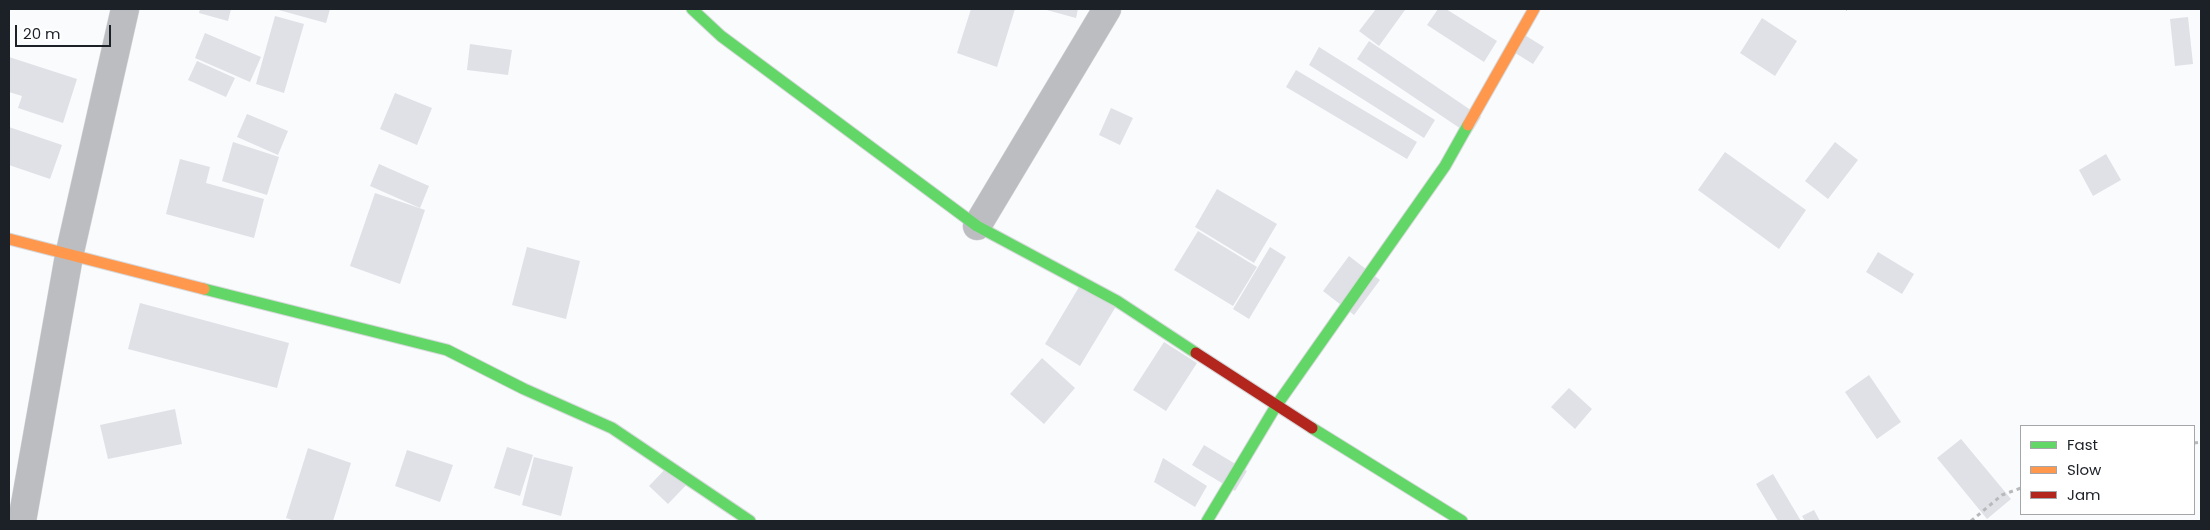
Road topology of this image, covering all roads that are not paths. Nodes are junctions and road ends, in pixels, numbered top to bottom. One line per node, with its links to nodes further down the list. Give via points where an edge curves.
1 (125, 9): 7 (street)
2 (692, 9): 5 (street, via 721,36)
3 (1107, 9): 5 (street)
4 (1534, 9): 8 (street, via 1445,166)
5 (977, 226): 8 (street, via 1117,301)
6 (9, 238): 7 (street)
7 (69, 256): 9 (street); 10 (street, via 447,350 612,428)
8 (1276, 406): 11 (street); 12 (street)
9 (22, 521)
10 (750, 521)
11 (1207, 521)
12 (1462, 521)

